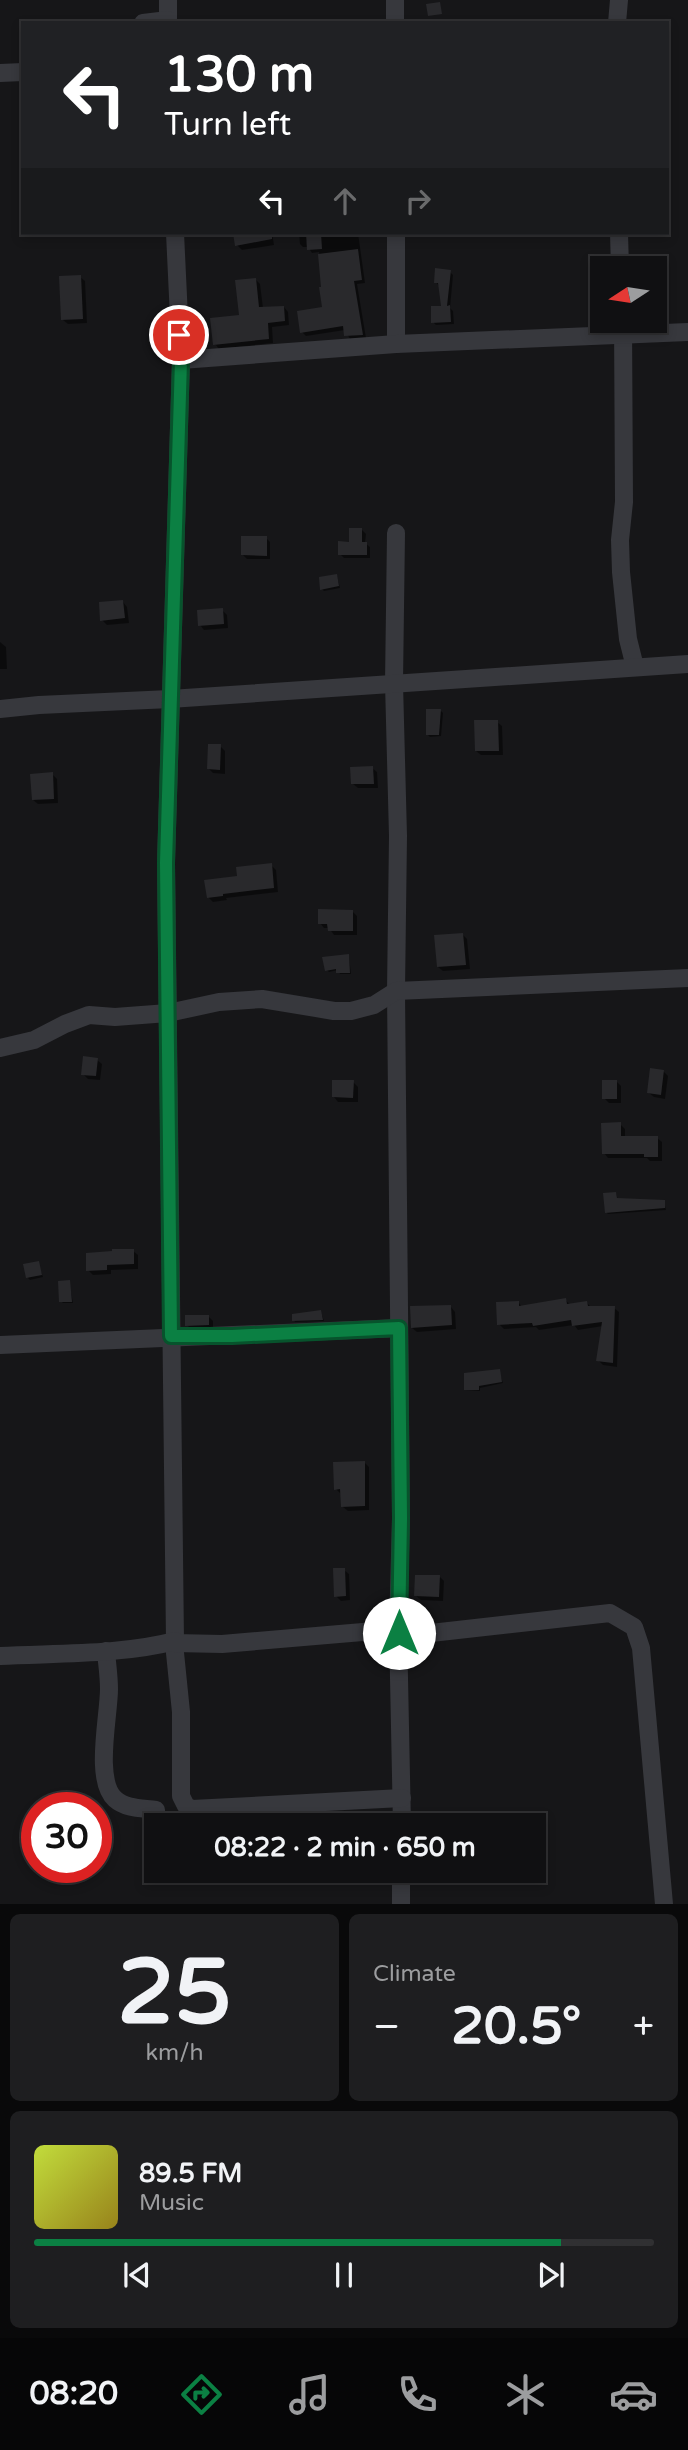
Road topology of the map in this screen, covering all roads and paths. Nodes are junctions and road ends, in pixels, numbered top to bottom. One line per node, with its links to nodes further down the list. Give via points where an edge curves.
1 (168, 0): 4 (street)
2 (395, 0): 5 (street)
3 (619, 0): 6 (street)
4 (168, 21)
5 (395, 21)
6 (617, 21)
7 (21, 72): 8 (street)
8 (0, 73)
9 (175, 235): 18 (street)
10 (396, 235): 17 (street)
11 (619, 235): 12 (street)
12 (620, 256)
13 (590, 330): 17 (street)
14 (667, 331): 15 (street)
15 (688, 332)
16 (624, 333): 21 (street, via 621,572)
17 (396, 344): 18 (street)
18 (181, 360): 23 (street)
19 (396, 533): 22 (street)
20 (688, 664): 21 (street)
21 (635, 667): 22 (street)
22 (394, 682): 23 (street); 26 (street)
23 (170, 699): 24 (street); 27 (street)
24 (0, 709)
25 (688, 978): 26 (street)
26 (396, 991): 27 (street, via 374,1005 351,1011 262,999); 29 (street)
27 (168, 1013): 28 (street, via 89,1015 34,1040); 30 (street)
28 (0, 1048)
29 (399, 1328): 30 (street); 32 (street)
30 (171, 1336): 31 (street); 33 (street)
31 (0, 1345)
32 (398, 1631): 33 (street, via 222,1644); 36 (street); 41 (street, via 431,1633 610,1613 634,1627 640,1647)
33 (174, 1642): 34 (street); 36 (street, via 181,1712 181,1796 186,1806 243,1808)
34 (106, 1651): 35 (street); 37 (street, via 107,1785 124,1805)
35 (0, 1656)
36 (402, 1798): 38 (street)
37 (156, 1810)
38 (402, 1813)
39 (401, 1899): 40 (street)
40 (419, 1904)
41 (664, 1904)

